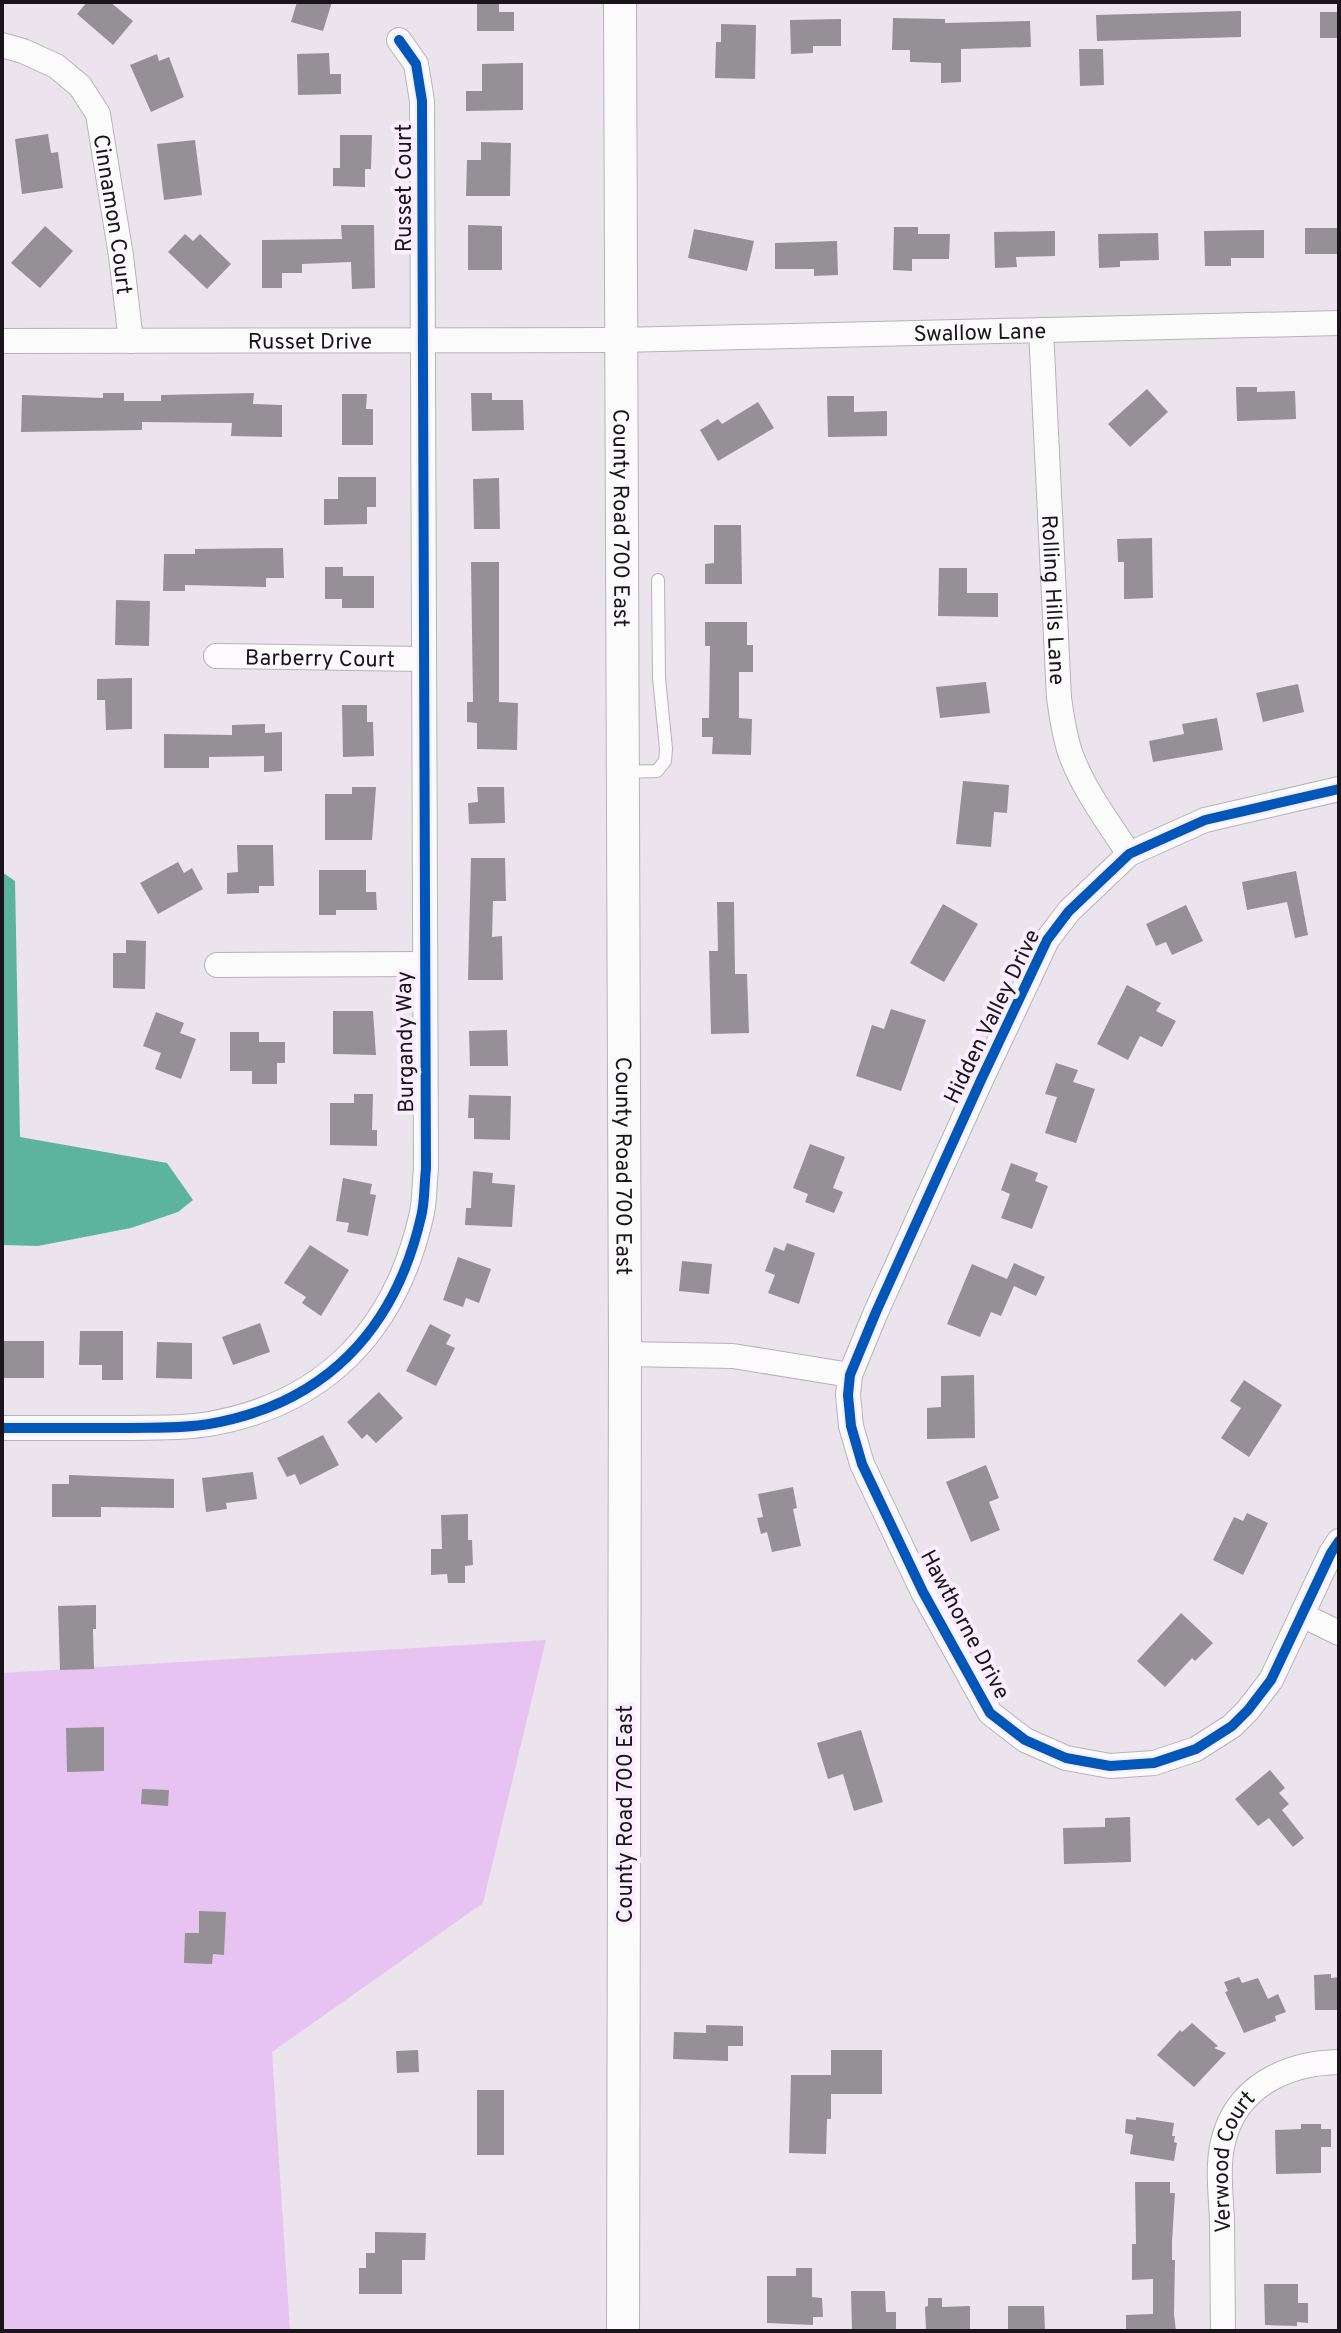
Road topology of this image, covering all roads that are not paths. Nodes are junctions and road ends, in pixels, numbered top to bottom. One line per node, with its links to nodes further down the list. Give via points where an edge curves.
1 (620, 2): 6 (main road, County Road 700 East)
2 (399, 40): 9 (street, Russet Court, via 416,64 422,101)
3 (2, 45): 8 (street, Cinnamon Court, via 56,66 80,86 98,114)
4 (1339, 323): 5 (street, Swallow Lane)
5 (1041, 330): 6 (street, Swallow Lane); 15 (street, Rolling Hills Lane, via 1064,729 1084,784)
6 (620, 340): 9 (street, Russet Drive); 13 (main road, County Road 700 East)
7 (2, 341): 8 (street, Russet Drive)
8 (131, 341): 9 (street, Russet Drive)
9 (424, 341): 12 (street, Burgandy Way)
10 (658, 580): 13 (lane, via 665,761 657,771)
11 (216, 656): 12 (street, Barberry Court)
12 (422, 659): 16 (street, Burgandy Way)
13 (622, 772): 18 (main road, County Road 700 East)
14 (1339, 789): 15 (street, Hidden Valley Drive, via 1205,820)
15 (1129, 854): 19 (street, Hidden Valley Drive, via 1069,911 1047,940)
16 (424, 964): 17 (street); 20 (street, Burgandy Way, via 422,1216 410,1261 391,1301 351,1353 275,1407 230,1420 188,1426)
17 (217, 965)
18 (625, 1354): 19 (street, via 733,1356); 25 (main road, County Road 700 East)
19 (850, 1375): 22 (street, Hawthorne Drive, via 848,1409 855,1445 923,1592 990,1713 1045,1751 1087,1764 1132,1766 1196,1749 1232,1726 1262,1693)
20 (2, 1428)
21 (1339, 1541): 22 (street, Hawthorne Drive)
22 (1302, 1615): 23 (street)
23 (1339, 1633)
24 (1339, 2062): 26 (street, Verwood Court, via 1297,2066 1273,2077 1230,2121 1221,2152)
25 (623, 2331)
26 (1223, 2331)

